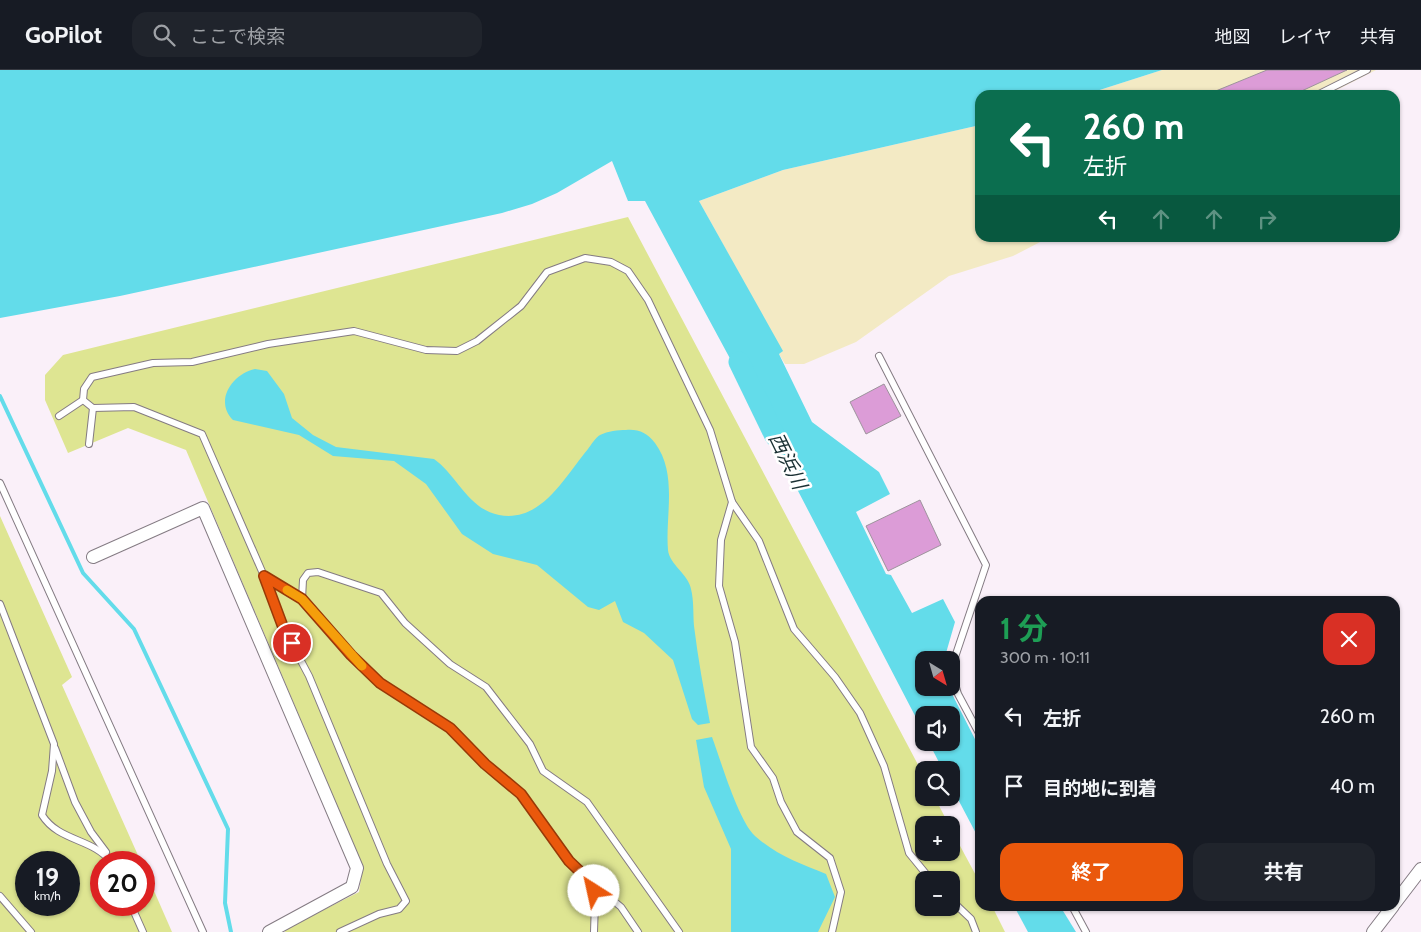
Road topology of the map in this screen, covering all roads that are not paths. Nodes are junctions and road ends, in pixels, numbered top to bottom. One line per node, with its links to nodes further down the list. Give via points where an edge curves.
1 (1367, 70): 2 (lane)
2 (1327, 90)
3 (879, 356): 12 (lane, via 986,564)
4 (83, 400): 5 (lane); 6 (lane); 9 (lane, via 84,389 92,377 153,363 192,362 268,344 354,331 426,350 457,351 477,340 521,306 547,272 585,258 611,262 628,272 648,300 710,430)
5 (93, 408): 7 (lane); 11 (lane, via 134,407 202,434)
6 (59, 416)
7 (89, 444)
8 (0, 483): 33 (lane)
9 (732, 502): 23 (lane, via 758,541 794,629 835,676 860,713 884,766 908,853); 39 (lane, via 721,540 719,586 735,642 751,747 773,778 784,809 797,832 830,858 840,892)
10 (93, 557): 34 (street, via 203,508 357,868 352,887)
11 (264, 576): 14 (lane); 35 (lane, via 283,627 309,676 387,864 406,901 398,909)
12 (975, 596)
13 (975, 597): 16 (lane)
14 (302, 599): 24 (lane, via 380,683 450,728 485,764 521,794 569,861); 38 (lane, via 303,580 308,573 318,572 381,593 405,623 450,664 486,687 530,744 543,772 587,802)
15 (0, 604): 19 (lane)
16 (957, 651)
17 (959, 696): 18 (lane)
18 (975, 726)
19 (54, 744): 20 (lane, via 52,771 42,815 54,830); 21 (lane, via 75,802)
20 (103, 851)
21 (106, 851)
22 (1421, 869): 26 (street)
23 (923, 871)
24 (592, 883): 36 (lane); 37 (lane, via 621,907)
25 (0, 896): 31 (lane)
26 (1400, 896)
27 (960, 909): 40 (lane, via 971,919)
28 (1075, 911): 41 (lane)
29 (1388, 911): 42 (street)
30 (136, 916): 32 (lane)
31 (31, 932)
32 (143, 932)
33 (203, 932)
34 (268, 932)
35 (340, 932)
36 (594, 932)
37 (638, 932)
38 (680, 932)
39 (832, 932)
40 (976, 932)
41 (1086, 932)
42 (1373, 932)

